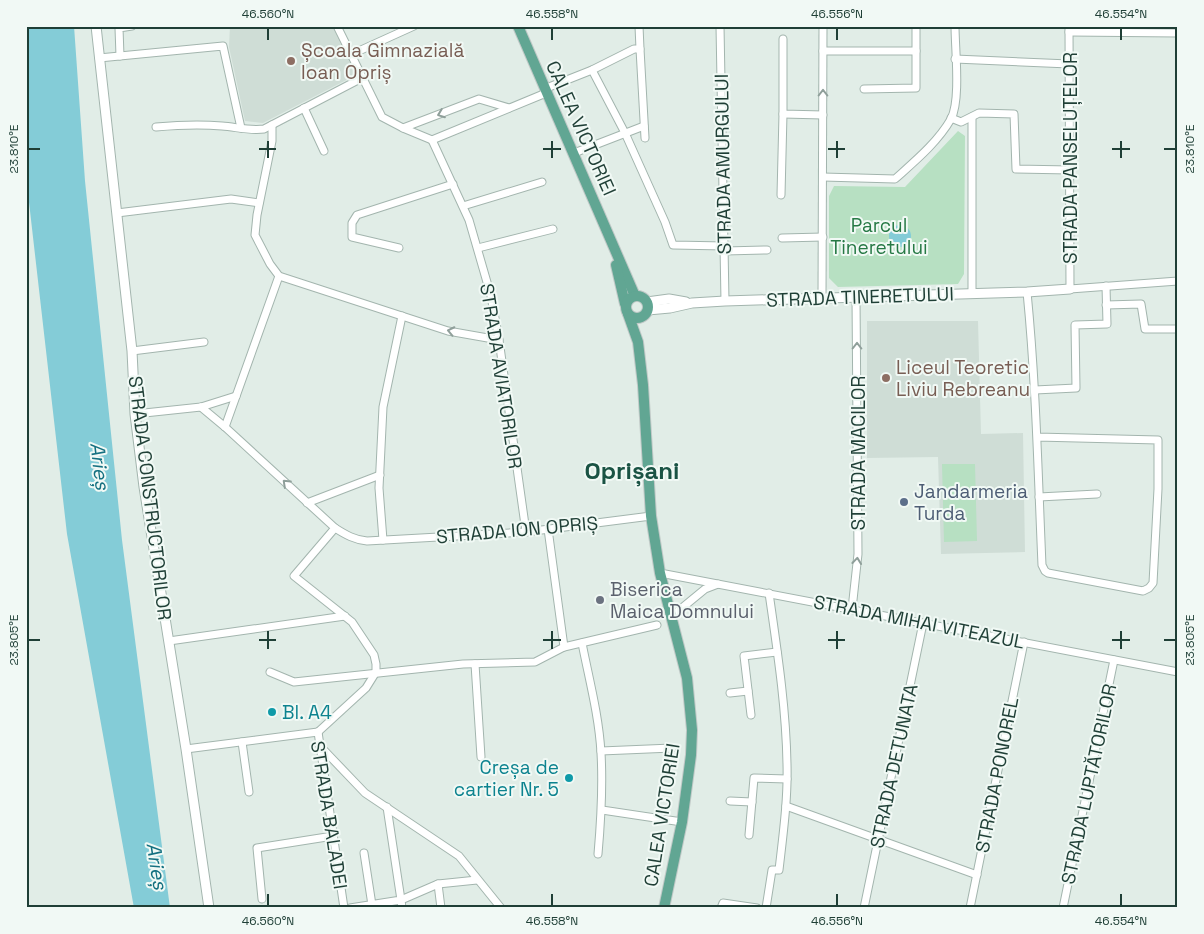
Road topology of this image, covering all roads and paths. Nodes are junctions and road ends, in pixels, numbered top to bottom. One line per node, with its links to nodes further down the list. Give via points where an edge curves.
1 (96, 26): 19 (street, STRADA CONSTRUCTORILOR)
2 (132, 26): 18 (street, via 119,28)
3 (337, 26): 17 (street)
4 (414, 26): 17 (street)
5 (518, 26): 25 (main road, CALEA VICTORIEI)
6 (640, 26): 14 (street)
7 (720, 26): 56 (street, STRADA AMURGULUI)
8 (823, 26): 15 (street)
9 (916, 26): 16 (street)
10 (954, 26): 20 (street)
11 (1070, 29): 12 (street); 21 (street, STRADA PANSELUȚELOR)
12 (1178, 34)
13 (783, 39): 28 (street)
14 (640, 49): 22 (street); 34 (street)
15 (823, 51): 16 (street); 29 (street, one-way to 15)
16 (916, 51): 24 (street, via 916,88)
17 (350, 55): 23 (street)
18 (120, 56): 19 (street); 35 (street, via 223,46)
19 (99, 58): 49 (street, STRADA CONSTRUCTORILOR)
20 (955, 58): 21 (street); 31 (street, via 956,97)
21 (1070, 64): 42 (street, STRADA PANSELUȚELOR)
22 (592, 70): 25 (street); 37 (street)
23 (362, 78): 26 (street); 36 (street, via 382,117)
24 (864, 89)
25 (545, 91): 27 (street); 41 (main road, CALEA VICTORIEI)
26 (304, 108): 32 (street); 40 (street)
27 (510, 108): 36 (street, one-way to 36, via 479,99); 39 (street)
28 (783, 114): 29 (street); 46 (street)
29 (823, 115): 43 (street)
30 (972, 117): 31 (street, via 961,122); 42 (street, via 979,113 1014,114 1016,169); 63 (street)
31 (951, 118): 43 (street, via 930,147 895,179)
32 (272, 125): 35 (street, via 254,131); 47 (street, via 272,141)
33 (156, 126): 35 (street, via 198,124)
34 (644, 126): 37 (street); 38 (street)
35 (241, 128)
36 (403, 128): 39 (street)
37 (625, 133): 41 (street); 56 (street, via 673,245)
38 (645, 138)
39 (432, 140): 45 (street, STRADA AVIATORILOR)
40 (324, 151)
41 (574, 153): 53 (main road, CALEA VICTORIEI)
42 (1070, 170): 61 (street, STRADA PANSELUȚELOR)
43 (823, 177): 51 (street)
44 (542, 182): 48 (street)
45 (453, 184): 48 (street, STRADA AVIATORILOR); 54 (street, via 358,215 352,223 352,237)
46 (780, 195)
47 (259, 203): 49 (street, via 231,199); 58 (street, via 255,235)
48 (463, 206): 55 (street, STRADA AVIATORILOR)
49 (117, 213): 76 (street, STRADA CONSTRUCTORILOR)
50 (553, 229): 55 (street)
51 (823, 237): 52 (street); 66 (street)
52 (782, 238)
53 (612, 245): 64 (main road, CALEA VICTORIEI); 69 (main road, CALEA VICTORIEI)
54 (399, 248)
55 (478, 248): 73 (street, STRADA AVIATORILOR)
56 (725, 248): 57 (street); 67 (street, STRADA AMURGULUI)
57 (768, 250)
58 (279, 276): 71 (street); 78 (street)
59 (1178, 281): 60 (street, STRADA TINERETULUI)
60 (1106, 286): 61 (street, STRADA TINERETULUI); 68 (street)
61 (1070, 289): 62 (street, STRADA TINERETULUI)
62 (1028, 292): 63 (street, STRADA TINERETULUI); 77 (street)
63 (972, 294): 65 (street, STRADA TINERETULUI)
64 (635, 296): 69 (main road, via 629,298); 70 (main road, via 642,297)
65 (856, 297): 66 (street, STRADA TINERETULUI); 95 (street, STRADA MACILOR, one-way to 65, via 858,554)
66 (822, 298): 67 (street, STRADA TINERETULUI)
67 (726, 301): 70 (street, STRADA TINERETULUI)
68 (1106, 305): 72 (street, via 1141,304 1145,330); 77 (street, via 1107,324 1075,325 1076,388)
69 (626, 309): 70 (main road, via 634,318); 75 (main road, CALEA VICTORIEI)
70 (645, 310): 75 (main road, CALEA VICTORIEI)
71 (402, 316): 73 (street, one-way to 71, via 448,331); 83 (street, via 383,407)
72 (1178, 330)
73 (499, 340): 90 (street, STRADA AVIATORILOR)
74 (204, 342): 76 (street)
75 (638, 342): 87 (main road, CALEA VICTORIEI)
76 (132, 351): 80 (street, STRADA CONSTRUCTORILOR)
77 (1035, 390): 82 (street)
78 (236, 396): 79 (street); 81 (street)
79 (201, 407): 80 (street); 81 (street, STRADA ION OPRIȘ)
80 (135, 414): 100 (street, STRADA CONSTRUCTORILOR)
81 (225, 427): 86 (street, STRADA ION OPRIȘ, one-way to 81)
82 (1037, 437): 85 (street); 85 (street, via 1158,440 1153,582 1149,588 1143,591 1044,571)
83 (380, 475): 86 (street); 91 (street)
84 (1097, 494): 85 (street)
85 (1039, 497)
86 (307, 503): 88 (street, STRADA ION OPRIȘ)
87 (651, 516): 89 (street, STRADA ION OPRIȘ); 92 (main road, CALEA VICTORIEI)
88 (335, 528): 91 (street, STRADA ION OPRIȘ, via 358,540); 97 (street, via 294,576)
89 (548, 530): 90 (street, STRADA ION OPRIȘ); 103 (street)
90 (526, 532): 91 (street, STRADA ION OPRIȘ)
91 (383, 540)
92 (660, 573): 93 (street, STRADA MIHAI VITEAZUL); 96 (main road, CALEA VICTORIEI)
93 (719, 583): 94 (street, STRADA MIHAI VITEAZUL); 96 (street, via 700,592)
94 (769, 592): 95 (street, STRADA MIHAI VITEAZUL); 104 (street)
95 (852, 609): 98 (street, STRADA MIHAI VITEAZUL)
96 (671, 614): 127 (main road, CALEA VICTORIEI, via 687,678 692,730 692,755)
97 (345, 616): 100 (street); 108 (street, via 374,655)
98 (923, 623): 101 (street, STRADA MIHAI VITEAZUL); 130 (street, STRADA DETUNATA)
99 (657, 624): 102 (street)
100 (169, 641): 117 (street, STRADA CONSTRUCTORILOR)
101 (1024, 642): 105 (street, STRADA MIHAI VITEAZUL); 133 (street, STRADA PONOREL)
102 (582, 643): 103 (street); 118 (street)
103 (564, 647): 106 (street, via 535,662)
104 (777, 652): 110 (street, via 744,656); 120 (street, via 783,696)
105 (1114, 660): 109 (street, STRADA MIHAI VITEAZUL); 150 (street, STRADA LUPTĂTORILOR)
106 (475, 664): 108 (street); 119 (street)
107 (270, 672): 108 (street, via 294,682)
108 (376, 672): 113 (street, via 366,688)
109 (1178, 672)
110 (748, 691): 111 (street); 112 (street)
111 (730, 693)
112 (751, 715)
113 (318, 732): 114 (street, STRADA BALADEI); 115 (street, STRADA BALADEI)
114 (242, 742): 117 (street, STRADA BALADEI); 121 (street)
115 (320, 746): 125 (street, via 365,793); 129 (street, STRADA BALADEI)
116 (672, 748): 118 (street)
117 (186, 749): 139 (street, STRADA CONSTRUCTORILOR)
118 (601, 751): 126 (street)
119 (481, 757)
120 (787, 779): 123 (street, via 754,778); 124 (street)
121 (249, 792)
122 (730, 801): 123 (street)
123 (752, 802): 128 (street)
124 (786, 806): 130 (street); 147 (street, via 779,870 772,870)
125 (388, 807): 134 (street, via 459,856); 137 (street)
126 (602, 810): 127 (street); 132 (street)
127 (682, 822): 144 (main road, CALEA VICTORIEI)
128 (749, 835)
129 (333, 836): 136 (street, via 257,848); 140 (street, STRADA BALADEI)
130 (879, 839): 133 (street); 148 (street, STRADA DETUNATA)
131 (364, 853): 138 (street)
132 (598, 854)
133 (976, 875): 149 (street, STRADA PONOREL)
134 (477, 880): 135 (street); 143 (street)
135 (438, 884): 137 (street); 142 (street)
136 (262, 899)
137 (402, 904): 138 (street)
138 (372, 905): 141 (street)
139 (209, 908)
140 (344, 908)
141 (350, 908)
142 (442, 908)
143 (501, 908)
144 (664, 908)
145 (722, 908): 146 (street, via 723,902)
146 (757, 908)
147 (766, 908)
148 (864, 908)
149 (970, 908)
150 (1063, 908)

